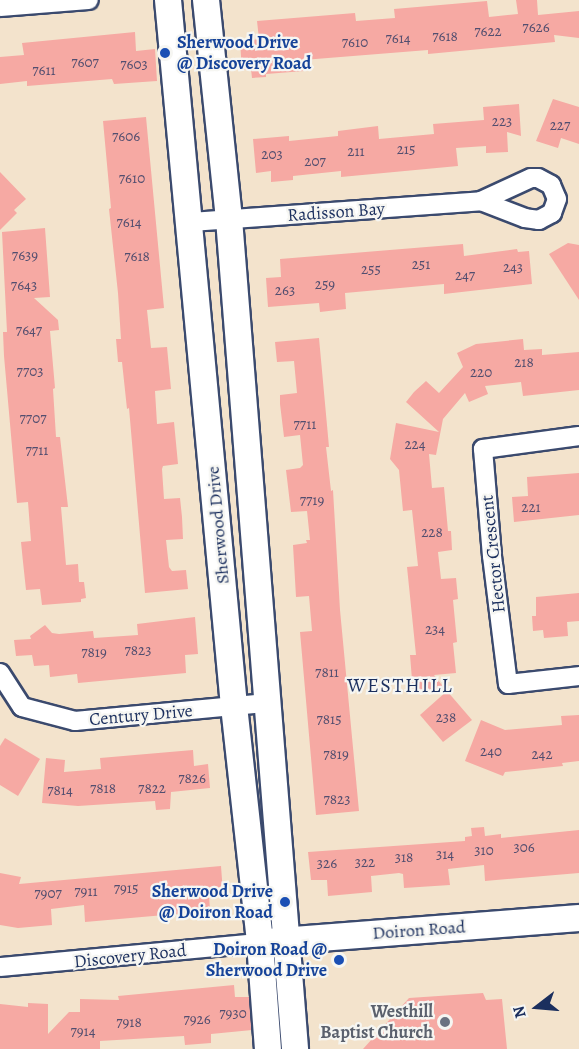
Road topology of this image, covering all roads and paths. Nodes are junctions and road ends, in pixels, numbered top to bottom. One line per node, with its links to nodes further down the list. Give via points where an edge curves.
1 (89, 0): 4 (street)
2 (168, 0): 8 (street, Sherwood Drive)
3 (206, 0): 7 (street, Sherwood Drive)
4 (24, 3): 5 (street)
5 (0, 7)
6 (481, 201): 7 (street, Radisson Bay)
7 (229, 219): 8 (street, Radisson Bay); 12 (street, Sherwood Drive)
8 (190, 222): 13 (street, Sherwood Drive)
9 (579, 436): 11 (street, Hector Crescent, via 483,449 508,684)
10 (0, 673): 13 (street, Century Drive, via 22,706 75,722)
11 (579, 676)
12 (267, 703): 13 (street, Century Drive); 15 (street, Sherwood Drive)
13 (234, 706): 16 (street, Sherwood Drive)
14 (579, 918): 15 (street, Doiron Road)
15 (286, 940): 16 (street, Doiron Road); 19 (street, Sherwood Drive)
16 (260, 943): 17 (street, Discovery Road); 18 (street, Sherwood Drive)
17 (0, 968)
18 (267, 1049)
19 (295, 1049)

